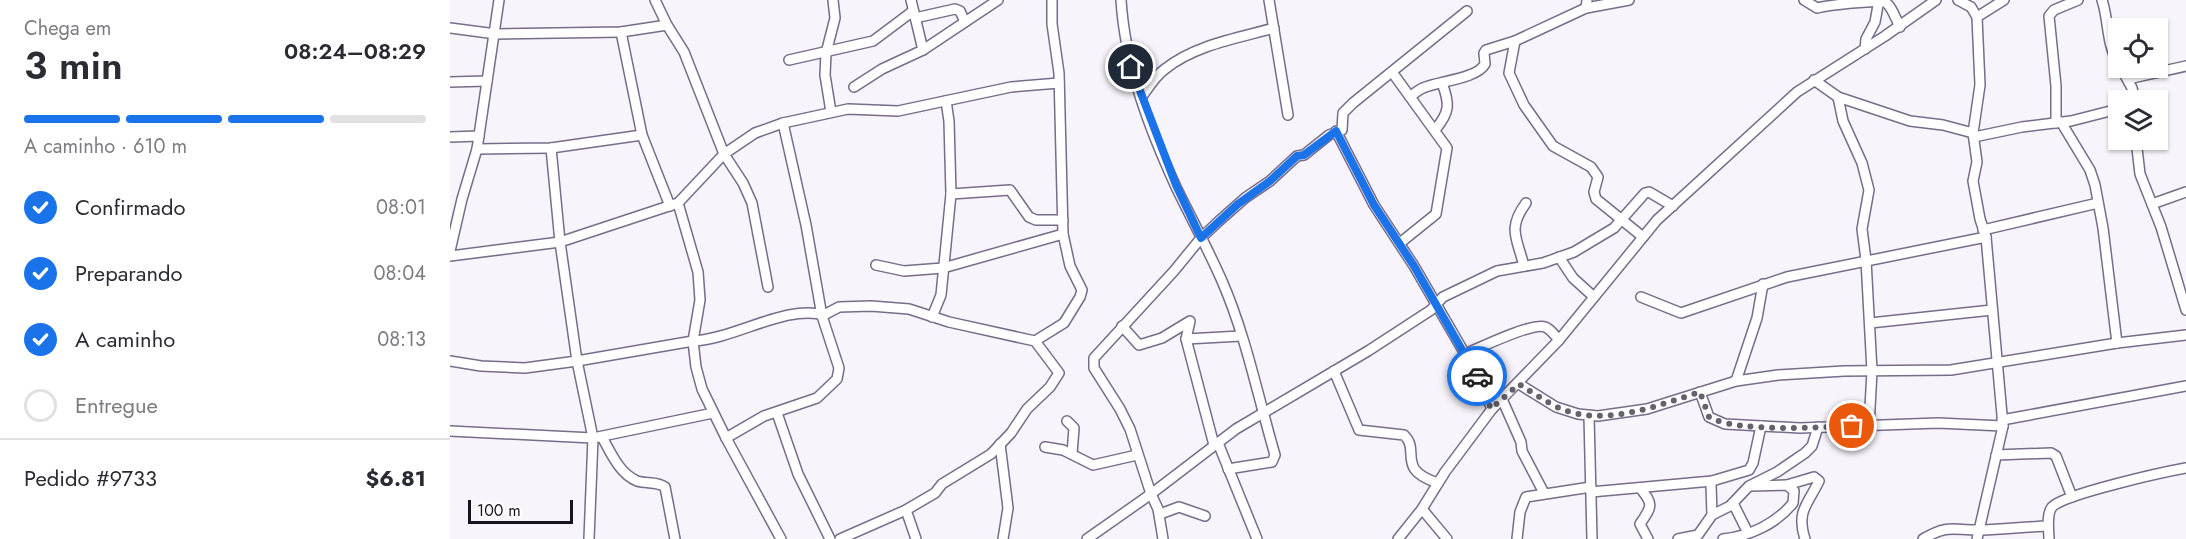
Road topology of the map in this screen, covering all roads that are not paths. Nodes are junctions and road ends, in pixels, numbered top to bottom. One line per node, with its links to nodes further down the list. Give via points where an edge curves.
1 (499, 0): 27 (street)
2 (655, 0): 22 (street)
3 (833, 0): 32 (street, via 835,18)
4 (911, 0): 19 (street)
5 (998, 0): 21 (street)
6 (1052, 0): 40 (street)
7 (1121, 0): 46 (street, via 1128,55)
8 (1269, 0): 25 (street)
9 (1629, 0): 17 (street)
10 (1804, 0): 11 (street, via 1817,8)
11 (1879, 0): 23 (street, via 1887,4); 30 (street)
12 (1936, 0): 23 (street)
13 (1958, 0): 20 (street, via 1971,7)
14 (2004, 0): 20 (street)
15 (2078, 0): 51 (street, via 2049,16)
16 (2102, 0): 28 (street)
17 (1586, 4): 29 (street)
18 (1467, 11): 35 (street)
19 (914, 14): 21 (street, via 956,9); 31 (street); 32 (street, via 873,41)
20 (1977, 18): 56 (street, via 1980,85)
21 (965, 22): 31 (street)
22 (667, 25): 26 (street); 62 (street, via 684,52)
23 (1900, 27): 30 (street)
24 (450, 28): 27 (street)
25 (1274, 28): 46 (street, via 1178,59 1160,73); 50 (street)
26 (621, 32): 27 (street); 55 (street)
27 (496, 34): 38 (street)
28 (2108, 34)
29 (1515, 41): 41 (street, via 1486,50 1485,64 1480,70); 72 (street, via 1509,73 1524,105 1553,146 1591,167 1598,177 1594,196)
30 (1865, 49): 37 (street)
31 (923, 50): 42 (street)
32 (826, 53): 33 (street); 49 (street)
33 (789, 60)
34 (2186, 66): 36 (street)
35 (1392, 72): 44 (street); 54 (street, via 1353,103 1344,113 1342,129)
36 (2128, 79): 43 (street)
37 (1814, 80): 45 (street); 71 (street, via 1780,105)
38 (487, 81): 39 (street); 57 (street)
39 (450, 82)
40 (1059, 83): 47 (street, via 979,92); 73 (street)
41 (1442, 83): 44 (street); 53 (street, via 1448,103)
42 (854, 87)
43 (2132, 90)
44 (1411, 96): 53 (street)
45 (1838, 97): 56 (street, via 1910,121); 83 (street, via 1869,190 1862,224)
46 (1141, 98): 77 (street)
47 (946, 101): 49 (street, via 898,111); 64 (street)
48 (2108, 111): 51 (street)
49 (831, 112): 52 (street)
50 (1288, 115)
51 (2058, 122): 56 (street); 68 (street, via 2093,177)
52 (783, 123): 62 (street, via 754,134); 94 (street)
53 (1436, 130): 79 (street, via 1448,148 1438,209 1433,218)
54 (1336, 131): 77 (street, via 1297,156); 79 (street, via 1374,205)
55 (642, 135): 59 (street); 69 (street)
56 (1973, 135): 75 (street, via 1977,162 1973,181)
57 (478, 136): 58 (street); 60 (street)
58 (450, 137)
59 (551, 148): 60 (street); 78 (street)
60 (477, 149): 66 (street)
61 (2137, 150): 70 (street, via 2139,174)
62 (724, 154): 69 (street); 88 (street, via 752,203)
63 (2186, 192): 70 (street)
64 (951, 194): 73 (street, via 1010,190 1029,217); 86 (street)
65 (450, 198): 66 (street)
66 (462, 199): 80 (street)
67 (1526, 203): 85 (street, via 1514,226)
68 (2098, 203): 75 (street); 104 (street)
69 (674, 204): 78 (street); 102 (street, via 698,272 700,300)
70 (2152, 204): 92 (street)
71 (1673, 206): 72 (street, via 1647,192); 76 (street)
72 (1623, 219): 76 (street); 82 (street, via 1586,245)
73 (1063, 220): 74 (street)
74 (1063, 234): 86 (street); 103 (street, via 1070,266 1082,291 1064,323)
75 (1984, 234): 83 (street); 93 (street)
76 (1643, 237): 89 (street)
77 (1201, 238): 97 (street); 99 (street, via 1222,281)
78 (560, 242): 81 (street); 107 (street)
79 (1400, 243): 91 (street)
80 (450, 251)
81 (450, 256)
82 (1558, 257): 85 (street); 89 (street)
83 (1866, 260): 87 (street); 96 (street)
84 (876, 265): 86 (street, via 904,271)
85 (1524, 266): 91 (street, via 1491,273)
86 (943, 268): 95 (street, via 941,295)
87 (1763, 284): 90 (street, via 1681,313); 111 (street, via 1757,318)
88 (768, 287)
89 (1594, 297): 101 (street)
90 (1641, 297)
91 (1436, 304): 105 (street); 109 (street)
92 (2186, 309)
93 (1992, 310): 96 (street); 108 (street)
94 (822, 315): 95 (street, via 839,307 871,306 909,309); 102 (street, via 777,316 735,333); 118 (street, via 838,368 837,379 817,398)
95 (932, 317): 103 (street)
96 (1870, 323): 110 (street)
97 (1122, 326): 100 (street, via 1139,345 1162,338 1190,321); 133 (street, via 1097,353 1093,364 1130,429)
98 (2186, 335): 104 (street)
99 (1241, 336): 100 (street); 119 (street)
100 (1186, 339): 130 (street)
101 (1559, 340): 105 (street, via 1540,326); 112 (street)
102 (693, 341): 107 (street); 117 (street, via 702,389)
103 (1035, 341): 129 (street, via 1059,372)
104 (2117, 343): 108 (street)
105 (1465, 354): 116 (street)
106 (450, 361): 107 (street, via 525,368)
107 (577, 361): 127 (street)
108 (1997, 362): 110 (street, via 1951,370); 122 (street)
109 (1334, 371): 119 (street); 138 (street, via 1359,430 1404,435 1414,469 1423,478)
110 (1872, 371): 111 (street); 124 (street)
111 (1736, 381): 114 (street)
112 (1519, 384): 115 (street); 120 (street, via 1556,406)
113 (2186, 386): 122 (street)
114 (1700, 392): 120 (street, via 1647,409); 123 (street, via 1709,417 1725,424)
115 (1502, 399): 116 (street); 143 (street)
116 (1491, 409): 138 (street)
117 (713, 413): 127 (street); 128 (street)
118 (777, 413): 128 (street, via 757,419); 160 (street, via 798,474)
119 (1263, 413): 130 (street); 135 (street, via 1274,459)
120 (1589, 416): 142 (street)
121 (1067, 421): 132 (street, via 1074,428)
122 (2002, 423): 124 (street); 134 (street)
123 (1761, 426): 125 (street); 137 (street, via 1749,470)
124 (1869, 426): 125 (street)
125 (1818, 427): 140 (street, via 1812,446 1805,453)
126 (450, 431): 127 (street)
127 (597, 437): 157 (street); 158 (street, via 623,472 639,482 665,487)
128 (726, 438): 159 (street)
129 (1000, 444): 148 (street, via 992,454); 163 (street, via 1008,508)
130 (1216, 444): 135 (street); 144 (street)
131 (1045, 447): 132 (street)
132 (1072, 454): 133 (street, via 1094,465)
133 (1137, 455): 144 (street)
134 (1995, 455): 145 (street, via 2051,453 2056,456); 155 (street)
135 (1228, 468): 166 (street)
136 (2186, 468): 145 (street)
137 (1712, 481): 141 (street); 150 (street)
138 (1438, 483): 147 (street)
139 (1787, 485): 140 (street); 153 (street, via 1794,490 1793,503 1770,524); 174 (street, via 1814,477 1819,481 1801,515)
140 (1749, 486): 146 (street)
141 (1640, 488): 142 (street); 171 (street, via 1650,500 1650,509 1640,524)
142 (1591, 490): 143 (street); 170 (street)
143 (1544, 493): 169 (street, via 1524,501)
144 (1151, 494): 149 (street); 154 (street)
145 (2073, 497): 152 (street, via 2053,506)
146 (1733, 503): 150 (street); 153 (street)
147 (1422, 509): 167 (street); 168 (street)
148 (906, 510): 161 (street); 162 (street)
149 (1160, 514): 151 (street, via 1179,507); 165 (street)
150 (1712, 514): 156 (street)
151 (1206, 516)
152 (2048, 526): 155 (street); 176 (street)
153 (1748, 533): 173 (street)
154 (1102, 535): 164 (street)
155 (1978, 535): 175 (street, via 1964,528 1942,529)
156 (1704, 538): 172 (street)
157 (589, 539)
158 (675, 539)
159 (780, 539)
160 (830, 539)
161 (840, 539)
162 (916, 539)
163 (1003, 539)
164 (1087, 539)
165 (1163, 539)
166 (1257, 539)
167 (1398, 539)
168 (1447, 539)
169 (1516, 539)
170 (1592, 539)
171 (1648, 539)
172 (1678, 539)
173 (1723, 539)
174 (1805, 539)
175 (1923, 539)
176 (2049, 539)

